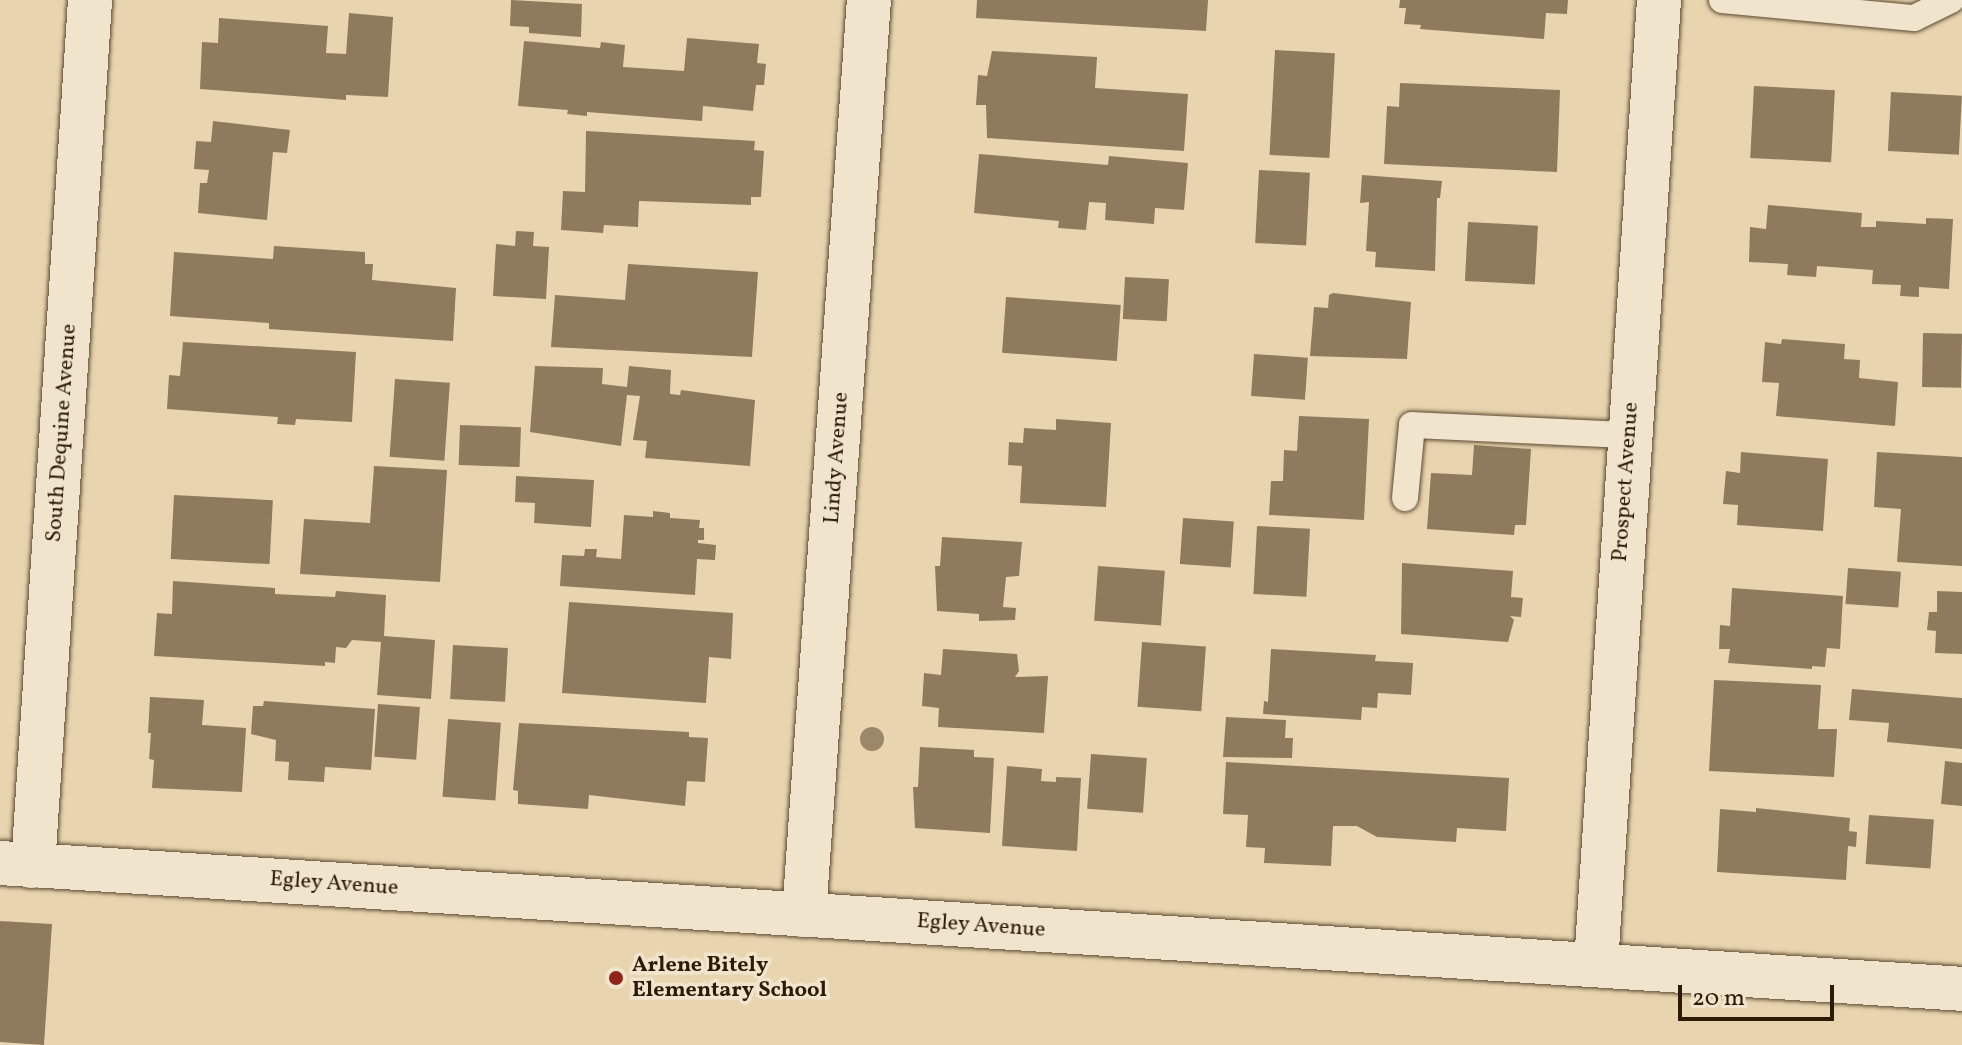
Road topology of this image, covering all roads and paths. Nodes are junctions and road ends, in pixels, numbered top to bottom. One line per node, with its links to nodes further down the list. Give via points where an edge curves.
1 (90, 0): 8 (street, South Dequine Avenue)
2 (869, 0): 9 (street, Lindy Avenue)
3 (1659, 0): 6 (street, Prospect Avenue)
4 (1722, 0): 5 (lane, via 1914,18)
5 (1951, 0)
6 (1628, 435): 7 (lane, via 1412,425); 10 (street, Prospect Avenue)
7 (1405, 498)
8 (16, 864): 9 (street, Egley Avenue)
9 (804, 915): 10 (street, Egley Avenue)
10 (1596, 964): 11 (street, Egley Avenue)
11 (1962, 989)

